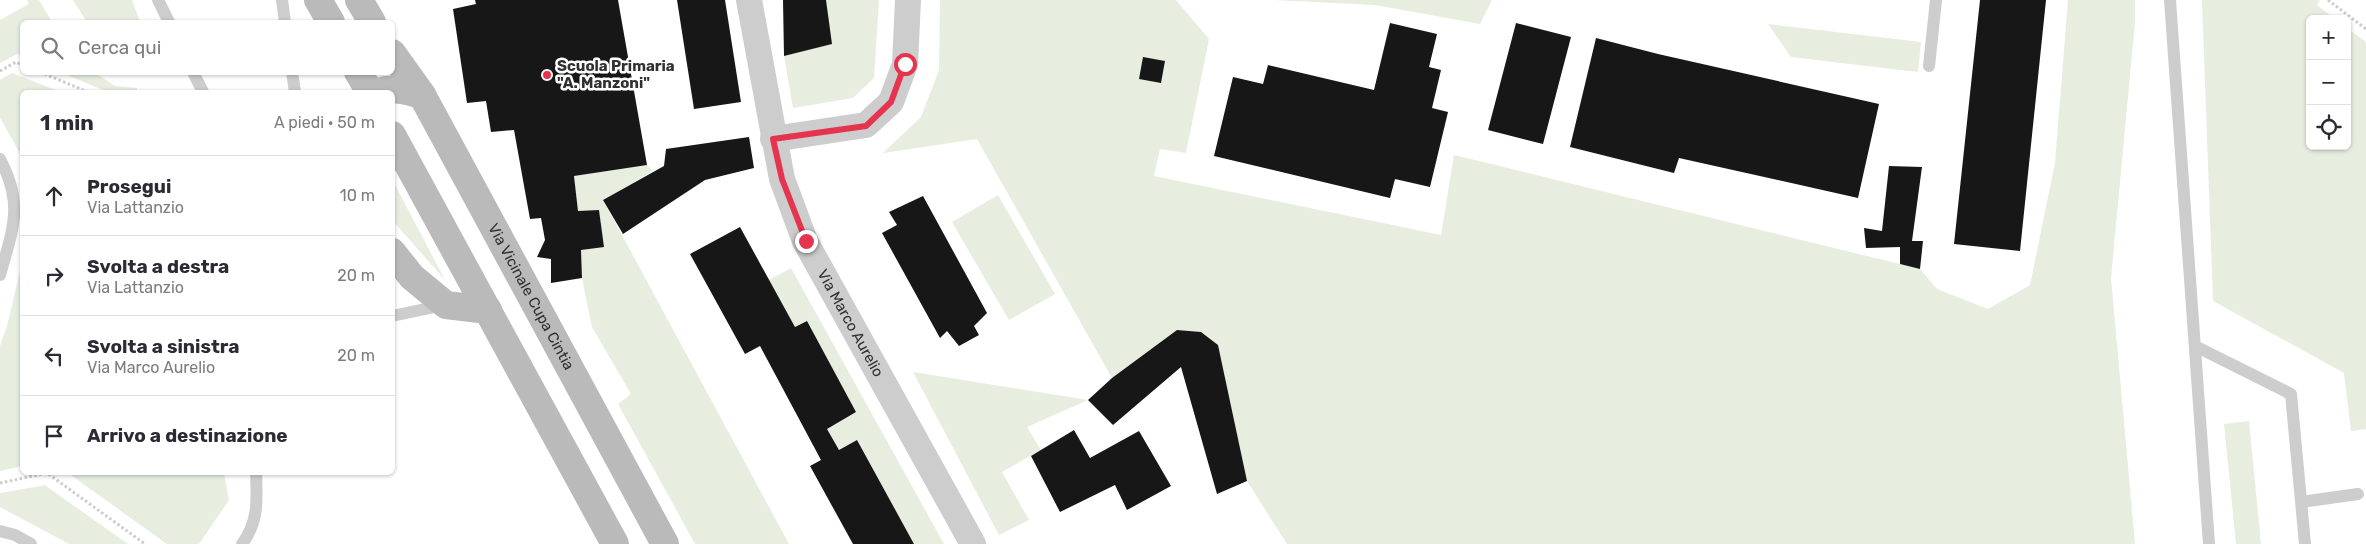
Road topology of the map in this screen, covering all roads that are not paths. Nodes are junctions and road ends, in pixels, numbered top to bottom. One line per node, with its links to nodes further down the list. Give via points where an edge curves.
1 (158, 0): 9 (lane)
2 (282, 0): 10 (lane)
3 (318, 0): 11 (main road)
4 (359, 0): 12 (main road)
5 (749, 0): 25 (street, Via Marco Aurelio)
6 (908, 0): 25 (street, via 905,64 891,102 866,126)
7 (1936, 0): 14 (lane)
8 (2170, 0): 33 (lane)
9 (168, 20)
10 (285, 20)
11 (330, 20)
12 (371, 20)
13 (395, 57): 24 (main road, Via Vicinale Cupa Cintia)
14 (1929, 66)
15 (194, 75): 19 (lane)
16 (292, 75): 20 (lane)
17 (352, 75): 21 (main road)
18 (360, 75): 22 (main road)
19 (202, 90)
20 (295, 90)
21 (353, 90)
22 (369, 90)
23 (383, 90): 24 (main road, via 404,89)
24 (422, 95): 41 (main road, Via Vicinale Cupa Cintia)
25 (773, 139): 42 (street, Via Marco Aurelio, via 782,179 806,241)
26 (395, 140): 31 (main road)
27 (0, 159): 29 (lane, via 14,192 15,220)
28 (395, 256): 30 (main road, via 412,277)
29 (0, 275)
30 (446, 305): 31 (main road); 32 (lane)
31 (488, 310): 40 (main road)
32 (395, 315)
33 (2195, 346): 36 (lane, via 2291,394); 43 (lane)
34 (256, 475): 39 (lane, via 257,509)
35 (2358, 494): 36 (lane)
36 (2301, 502): 44 (lane)
37 (0, 531): 38 (lane)
38 (31, 544)
39 (242, 544)
40 (616, 544)
41 (665, 544)
42 (974, 544)
43 (2209, 544)
44 (2305, 544)

